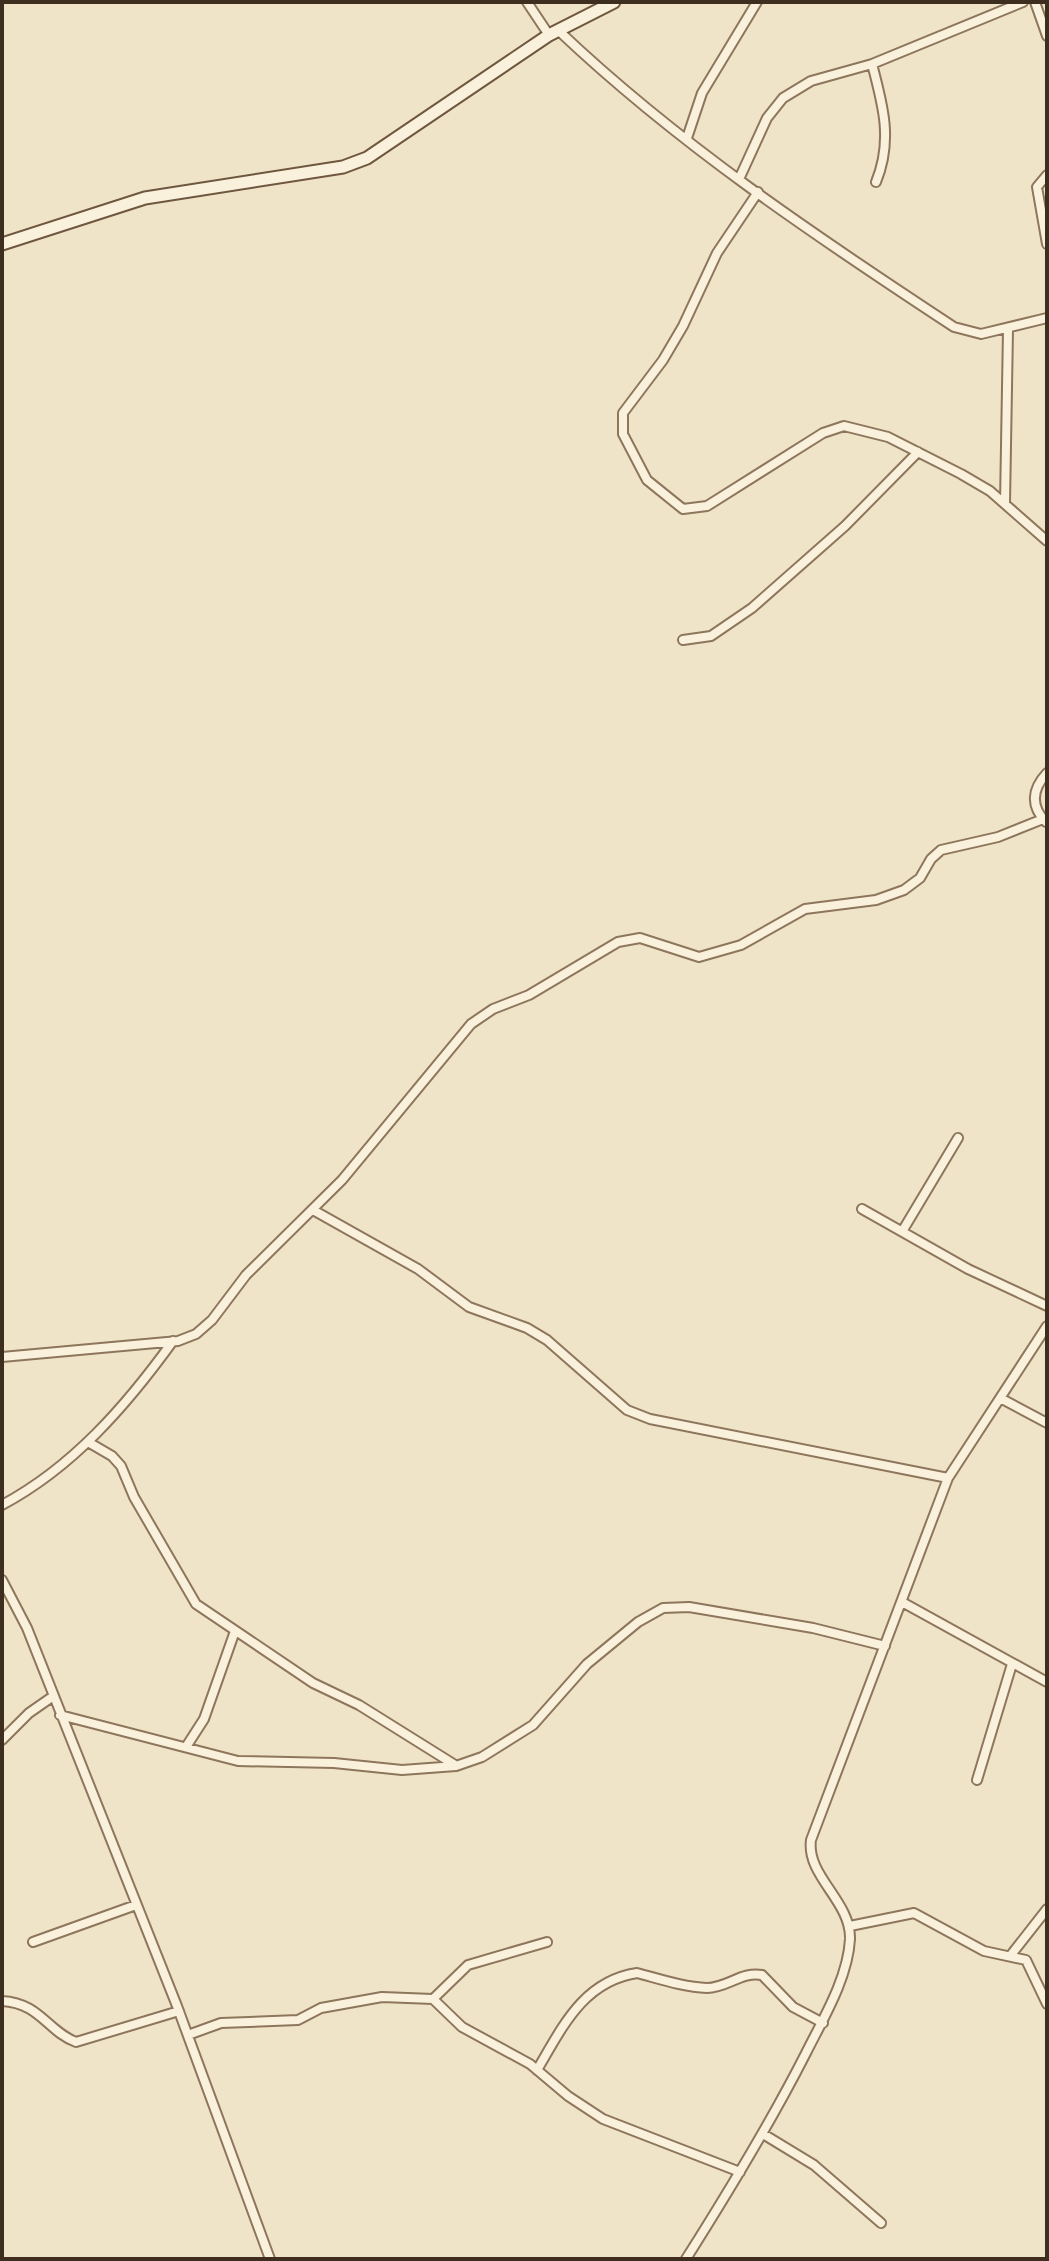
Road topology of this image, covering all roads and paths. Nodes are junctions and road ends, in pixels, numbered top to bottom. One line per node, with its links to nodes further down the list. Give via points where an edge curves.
1 (527, 2): 6 (street)
2 (614, 2): 6 (main road)
3 (757, 2): 9 (street, via 702,93)
4 (1023, 2): 8 (street)
5 (1035, 2): 7 (street)
6 (554, 33): 9 (street); 14 (main road, via 394,143 343,167 145,198)
7 (1047, 36)
8 (872, 64): 11 (street, via 832,73 783,98 767,118); 12 (street, via 887,124)
9 (687, 138): 11 (street)
10 (1047, 175): 15 (street, via 1037,187)
11 (740, 177): 13 (street)
12 (876, 182)
13 (758, 192): 17 (street, via 954,327 981,334); 18 (street, via 717,253 663,360 623,413 623,434 634,459 667,500 693,509 707,506 832,428 862,429)
14 (2, 244)
15 (1047, 244)
16 (1047, 318): 17 (street)
17 (1008, 330): 19 (street)
18 (918, 452): 19 (street); 21 (street, via 752,608 711,636)
19 (1005, 503): 20 (street)
20 (1047, 541)
21 (683, 640)
22 (1047, 773): 23 (street, via 1034,798)
23 (1045, 821): 26 (street, via 941,850 904,890 876,900 805,909 741,945 699,957 640,938 603,949 471,1024)
24 (958, 1138): 27 (street)
25 (862, 1209): 27 (street)
26 (313, 1210): 30 (street, via 246,1275 212,1320 196,1334); 35 (street, via 418,1269 469,1307 547,1340 627,1410 650,1419)
27 (903, 1230): 28 (street, via 968,1269)
28 (1047, 1306)
29 (1047, 1326): 32 (street)
30 (173, 1341): 31 (street); 34 (street)
31 (2, 1357)
32 (1002, 1399): 33 (street); 35 (street)
33 (1047, 1423)
34 (88, 1442): 36 (street, via 42,1481); 39 (street, via 121,1466 196,1604)
35 (948, 1478): 38 (street)
36 (2, 1505)
37 (2, 1580): 43 (street, via 27,1628)
38 (902, 1602): 40 (street); 41 (street)
39 (235, 1631): 46 (street, via 204,1719); 47 (street)
40 (885, 1646): 47 (street, via 689,1607 663,1608 587,1664 533,1725 482,1757); 51 (street, via 809,1850)
41 (1012, 1664): 42 (street); 48 (street)
42 (1047, 1682)
43 (52, 1697): 44 (street); 45 (street)
44 (60, 1715): 46 (street); 49 (street)
45 (2, 1740)
46 (186, 1747): 47 (street, via 238,1761 402,1770)
47 (456, 1766)
48 (977, 1780)
49 (136, 1905): 52 (street); 58 (street)
50 (1047, 1909): 54 (street)
51 (850, 1926): 54 (street, via 914,1913 984,1951); 59 (street, via 846,1961)
52 (33, 1942)
53 (547, 1942): 55 (street, via 468,1965)
54 (1011, 1955): 57 (street, via 1026,1960)
55 (433, 1999): 60 (street, via 382,1997 321,2008 298,2020 221,2023); 61 (street, via 462,2027)
56 (2, 2001): 58 (street, via 32,2009 76,2042)
57 (1047, 2004)
58 (179, 2011): 60 (street)
59 (823, 2023): 61 (street, via 793,2007 762,1975 746,1974 708,1988 637,1973 582,1999); 62 (street)
60 (188, 2035): 65 (street)
61 (537, 2070): 63 (street, via 603,2119)
62 (763, 2134): 63 (street); 64 (street, via 814,2165)
63 (740, 2172): 66 (street)
64 (881, 2223)
65 (270, 2259)
66 (686, 2259)

